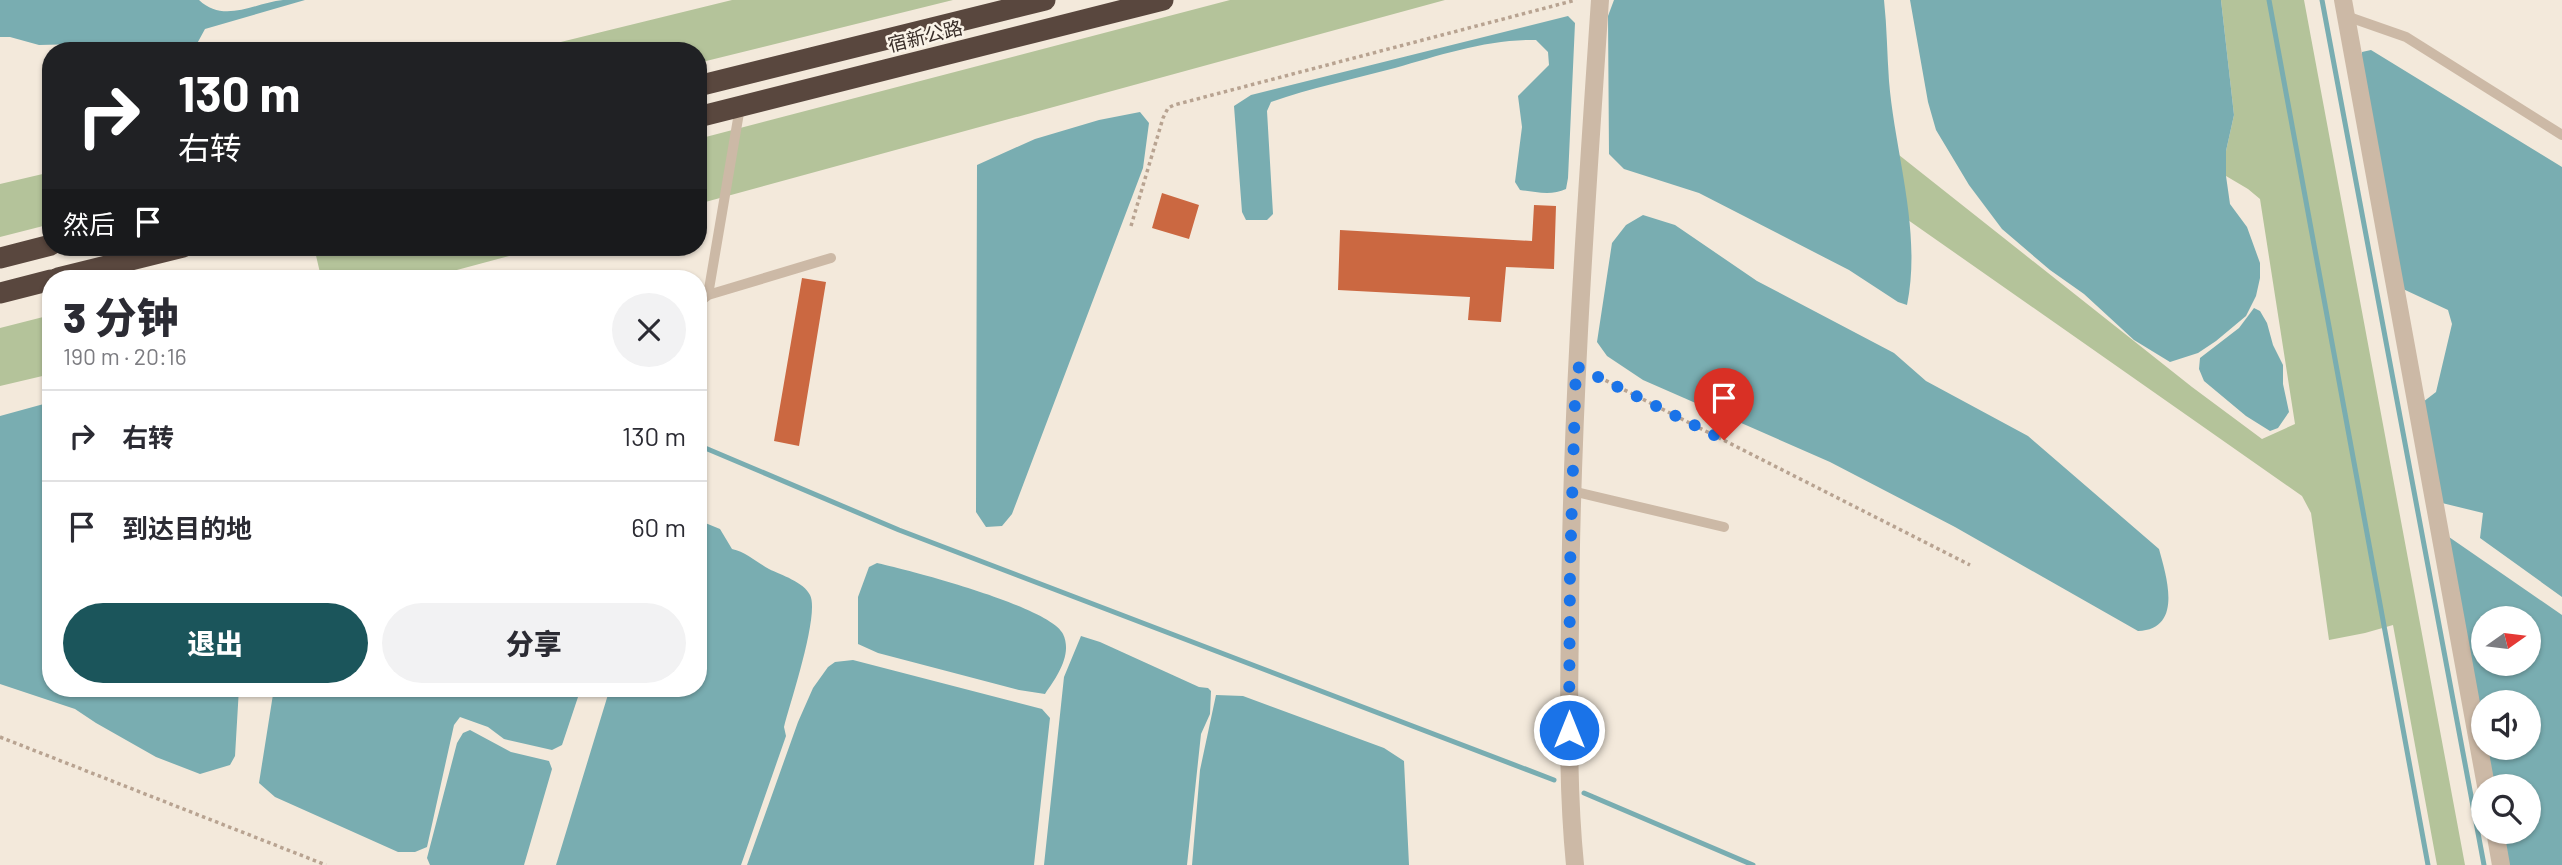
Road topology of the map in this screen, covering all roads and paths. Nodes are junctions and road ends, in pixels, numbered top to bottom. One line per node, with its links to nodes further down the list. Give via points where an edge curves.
1 (1045, 0): 6 (highway, 宿新公路)
2 (1163, 0): 7 (highway, 宿新公路)
3 (1576, 0): 10 (path, via 1168,108)
4 (1600, 0): 19 (street)
5 (2345, 8): 9 (lane, via 2406,37); 24 (street)
6 (707, 84)
7 (740, 107): 8 (highway, 宿新公路); 18 (lane)
8 (707, 115)
9 (2562, 135)
10 (1131, 226)
11 (42, 247): 13 (highway)
12 (147, 256): 15 (highway)
13 (0, 258)
14 (831, 258): 18 (lane)
15 (90, 270)
16 (42, 282): 17 (highway)
17 (0, 293)
18 (708, 295)
19 (1576, 366): 20 (street); 22 (path)
20 (1572, 491): 21 (lane); 27 (street, via 1569,784)
21 (1724, 527)
22 (1970, 565)
23 (0, 737): 26 (path)
24 (2484, 774)
25 (2497, 844): 28 (street)
26 (327, 865)
27 (1575, 865)
28 (2501, 865)

